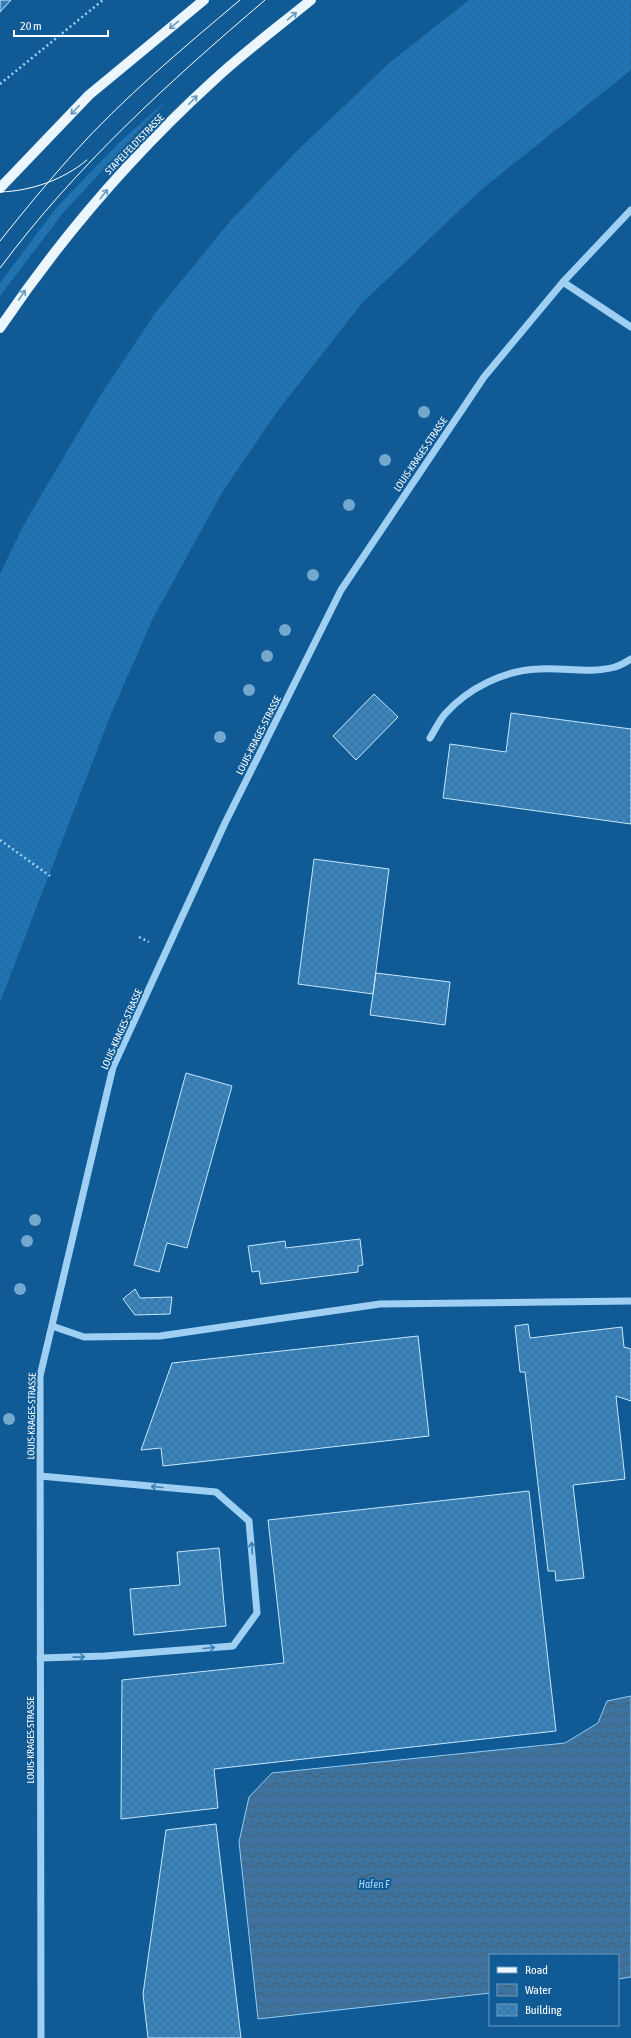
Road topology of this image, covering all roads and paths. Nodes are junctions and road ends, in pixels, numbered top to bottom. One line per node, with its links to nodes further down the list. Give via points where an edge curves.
1 (103, 0): 4 (path)
2 (204, 0): 5 (main road, one-way to 5, via 89,95)
3 (311, 0): 9 (main road, STAPELFELDTSTRASSE, one-way to 3, via 25,290 127,166 213,80)
4 (0, 84)
5 (0, 188)
6 (631, 210): 7 (street, LOUIS-KRAGES-STRASSE)
7 (563, 282): 8 (street); 15 (street, LOUIS-KRAGES-STRASSE, via 484,377 341,590 225,823 112,1067)
8 (631, 326)
9 (0, 328)
10 (631, 659): 11 (street, via 616,667 594,670 539,669 515,672 488,682 468,694 445,714)
11 (430, 738)
12 (0, 840): 13 (path)
13 (50, 876)
14 (631, 1301): 15 (street, via 380,1304 160,1336 84,1337)
15 (52, 1326): 16 (street, LOUIS-KRAGES-STRASSE, via 40,1376)
16 (40, 1476): 17 (street, LOUIS-KRAGES-STRASSE); 17 (street, one-way to 16, via 105,1656 233,1646 257,1613 249,1521 216,1492)
17 (40, 1658): 18 (street, LOUIS-KRAGES-STRASSE)
18 (40, 2038)

